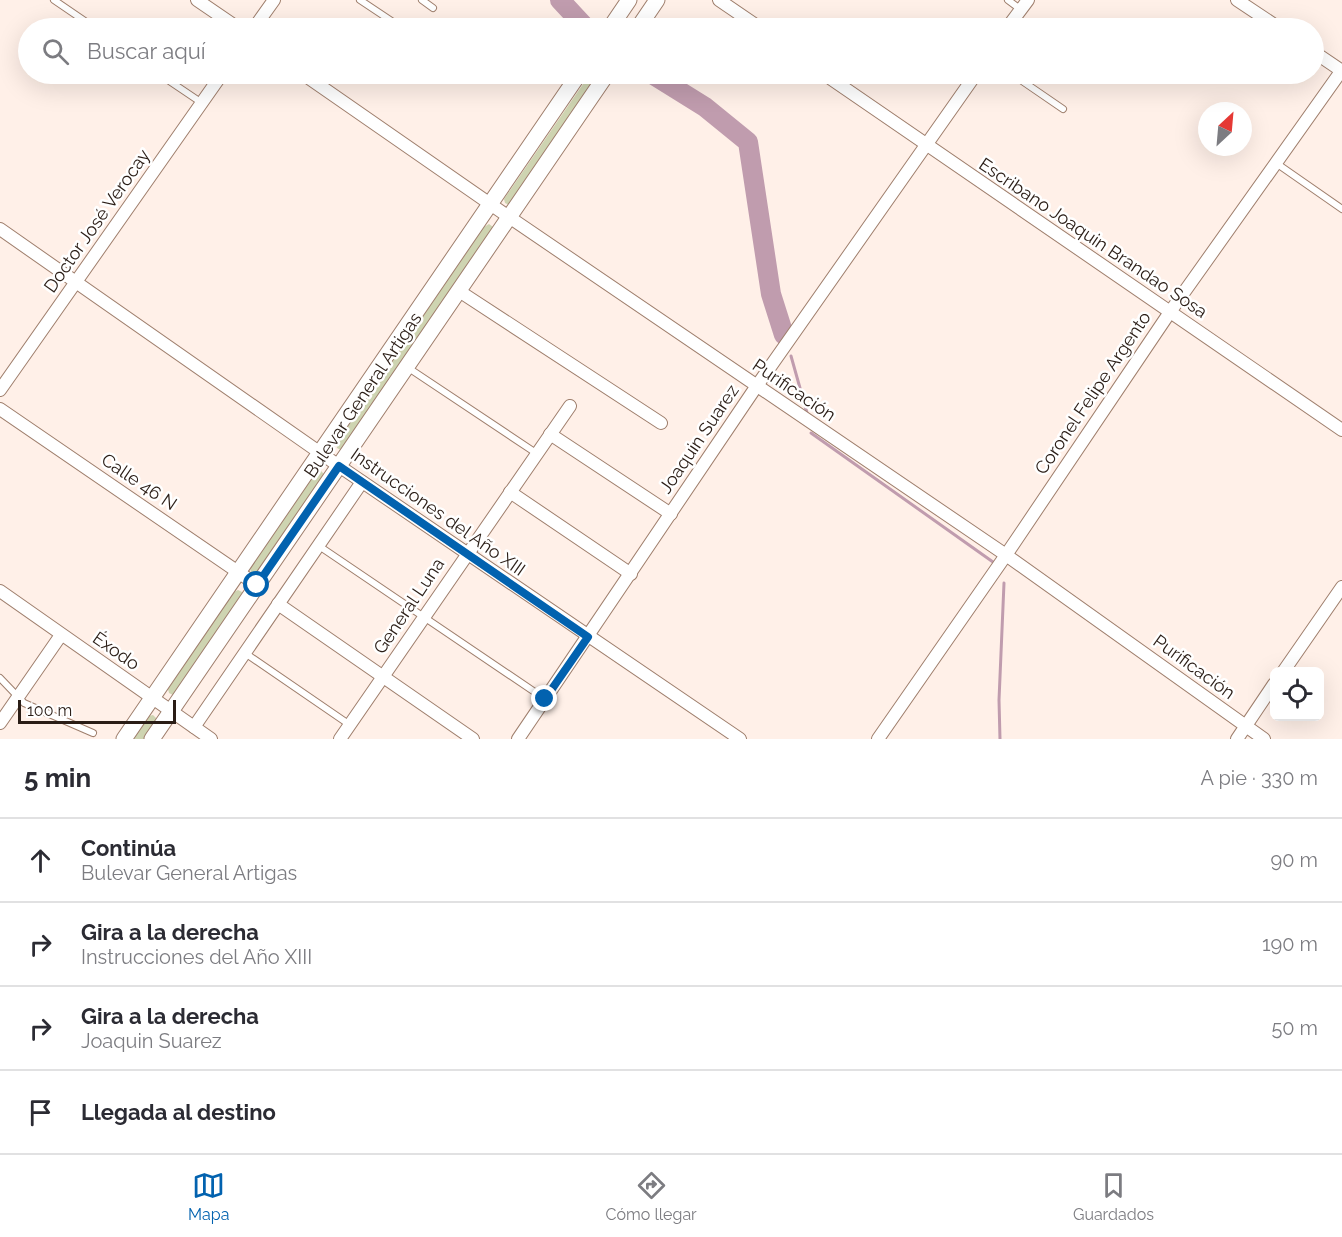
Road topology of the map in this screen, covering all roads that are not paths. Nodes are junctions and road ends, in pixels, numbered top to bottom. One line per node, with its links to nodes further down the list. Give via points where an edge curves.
1 (54, 0): 13 (lane)
2 (197, 0): 14 (street)
3 (274, 0): 15 (street)
4 (360, 0): 16 (lane)
5 (422, 0): 12 (lane)
6 (629, 0): 17 (street)
7 (657, 0): 18 (street)
8 (719, 0): 19 (street)
9 (1008, 0): 11 (lane)
10 (1237, 0): 21 (street)
11 (1024, 5): 20 (street)
12 (433, 8)
13 (80, 18)
14 (223, 18)
15 (261, 18)
16 (387, 18)
17 (617, 18)
18 (645, 18)
19 (745, 18)
20 (1014, 18)
21 (1264, 18)
22 (1324, 59): 23 (street)
23 (1342, 71): 35 (street, Coronel Felipe Argento)
24 (174, 84): 32 (lane)
25 (215, 84): 32 (street, Doctor José Verocay)
26 (317, 84): 36 (street, Purificación)
27 (572, 84): 36 (street, Bulevar General Artigas)
28 (600, 84): 38 (street, Bulevar General Artigas)
29 (838, 84): 34 (street, Escribano Joaquin Brandao Sosa)
30 (969, 84): 34 (street, Joaquin Suarez)
31 (1027, 84): 33 (lane)
32 (202, 103): 40 (street, Doctor José Verocay)
33 (1063, 109)
34 (926, 146): 42 (street, Escribano Joaquin Brandao Sosa); 44 (street, Joaquin Suarez)
35 (1276, 163): 37 (lane); 42 (street, Coronel Felipe Argento)
36 (490, 203): 38 (street, Purificación); 51 (street, Bulevar General Artigas)
37 (1342, 209)
38 (509, 217): 41 (street, Bulevar General Artigas); 44 (street, Purificación)
39 (0, 228): 40 (street, Instrucciones del Año XIII)
40 (76, 283): 45 (street, Doctor José Verocay); 51 (street, Instrucciones del Año XIII)
41 (459, 291): 43 (street, Bulevar General Artigas); 48 (street)
42 (1170, 312): 49 (street, Escribano Joaquin Brandao Sosa); 59 (street, Coronel Felipe Argento)
43 (406, 367): 52 (lane); 53 (street, Bulevar General Artigas)
44 (756, 387): 56 (street, Joaquin Suarez); 59 (street, Purificación)
45 (0, 390)
46 (570, 406): 50 (street, General Luna)
47 (0, 409): 60 (street, Calle 46 N)
48 (661, 423)
49 (1342, 430)
50 (550, 434): 52 (street, General Luna); 56 (street)
51 (320, 452): 53 (street, Instrucciones del Año XIII); 60 (street, Bulevar General Artigas)
52 (536, 453): 55 (street, General Luna)
53 (339, 466): 54 (street, Instrucciones del Año XIII); 62 (street, Bulevar General Artigas)
54 (362, 482): 57 (street); 58 (street, Instrucciones del Año XIII)
55 (510, 492): 58 (street, General Luna); 61 (street)
56 (671, 514): 61 (street, Joaquin Suarez)
57 (318, 545): 65 (street); 66 (lane)
58 (467, 554): 66 (street, General Luna); 68 (street, Instrucciones del Año XIII)
59 (1006, 555): 80 (street, Purificación); 90 (street, Coronel Felipe Argento)
60 (238, 572): 62 (street, Calle 46 N); 75 (street, Bulevar General Artigas)
61 (631, 574): 68 (street, Joaquin Suarez)
62 (257, 585): 77 (street, Bulevar General Artigas)
63 (1342, 587): 70 (street)
64 (0, 591): 67 (street, Éxodo)
65 (278, 604): 69 (street); 71 (street)
66 (424, 617): 71 (street, General Luna); 76 (lane)
67 (61, 635): 74 (street); 75 (street, Éxodo)
68 (588, 637): 76 (street, Joaquin Suarez); 89 (street, Instrucciones del Año XIII)
69 (245, 652): 79 (lane); 81 (street)
70 (1286, 667)
71 (384, 676): 79 (street, General Luna); 87 (street)
72 (0, 678): 74 (lane)
73 (1270, 691): 80 (street)
74 (18, 697): 78 (street); 82 (lane)
75 (152, 698): 77 (street, Éxodo); 83 (street, Bulevar General Artigas)
76 (545, 699): 88 (street, Joaquin Suarez)
77 (171, 711): 81 (street, Éxodo); 84 (street, Bulevar General Artigas)
78 (0, 723)
79 (350, 724): 86 (street, General Luna)
80 (1245, 726): 91 (street); 92 (street, Purificación)
81 (194, 727): 85 (street, Éxodo)
82 (93, 733)
83 (124, 739)
84 (152, 739)
85 (211, 739)
86 (341, 739)
87 (473, 739)
88 (518, 739)
89 (741, 739)
90 (878, 739)
91 (1237, 739)
92 (1264, 739)

